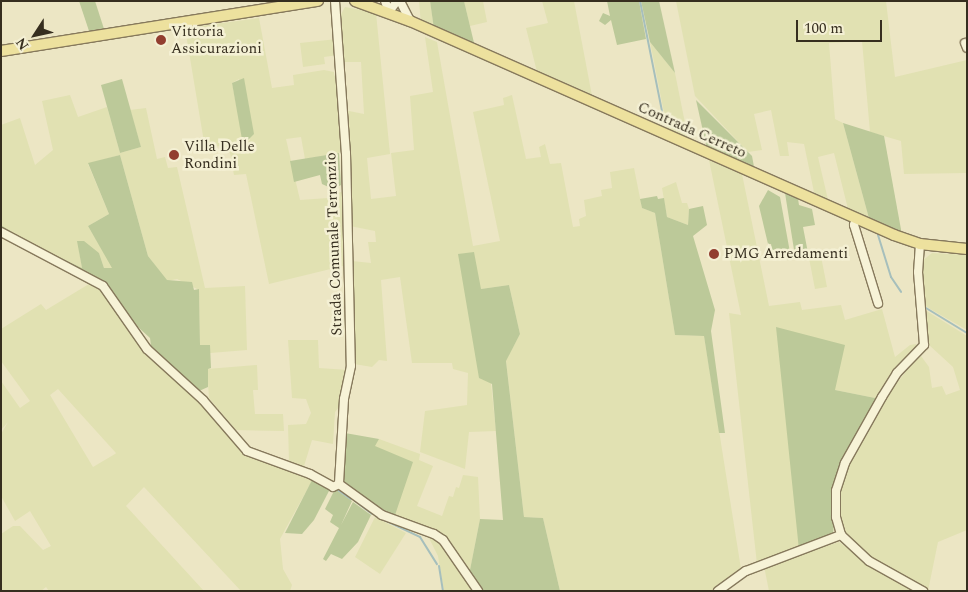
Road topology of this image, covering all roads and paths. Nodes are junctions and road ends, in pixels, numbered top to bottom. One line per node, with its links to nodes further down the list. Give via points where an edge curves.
1 (318, 1): 6 (main road)
2 (335, 1): 15 (street, Strada Comunale Terronzio, via 346,153 351,366 344,399)
3 (355, 1): 7 (main road, Contrada Cerreto)
4 (385, 1): 7 (street)
5 (398, 1): 7 (street); 8 (street)
6 (293, 3): 9 (main road)
7 (389, 12): 8 (main road, Contrada Cerreto)
8 (410, 21): 10 (main road, Contrada Cerreto)
9 (1, 51)
10 (856, 218): 12 (main road, Contrada Cerreto); 14 (street, via 854,225)
11 (1, 232): 15 (street, via 103,286 147,349 202,400 247,451 310,474 333,487)
12 (920, 244): 13 (main road, Contrada Cerreto); 16 (street, via 918,272 924,344 897,373 845,463 836,491 836,517)
13 (967, 249)
14 (878, 303)
15 (339, 484): 17 (street, via 382,515 434,534 447,546)
16 (841, 535): 18 (street, via 746,571); 19 (street, via 869,561)
17 (478, 591)
18 (718, 591)
19 (923, 591)

